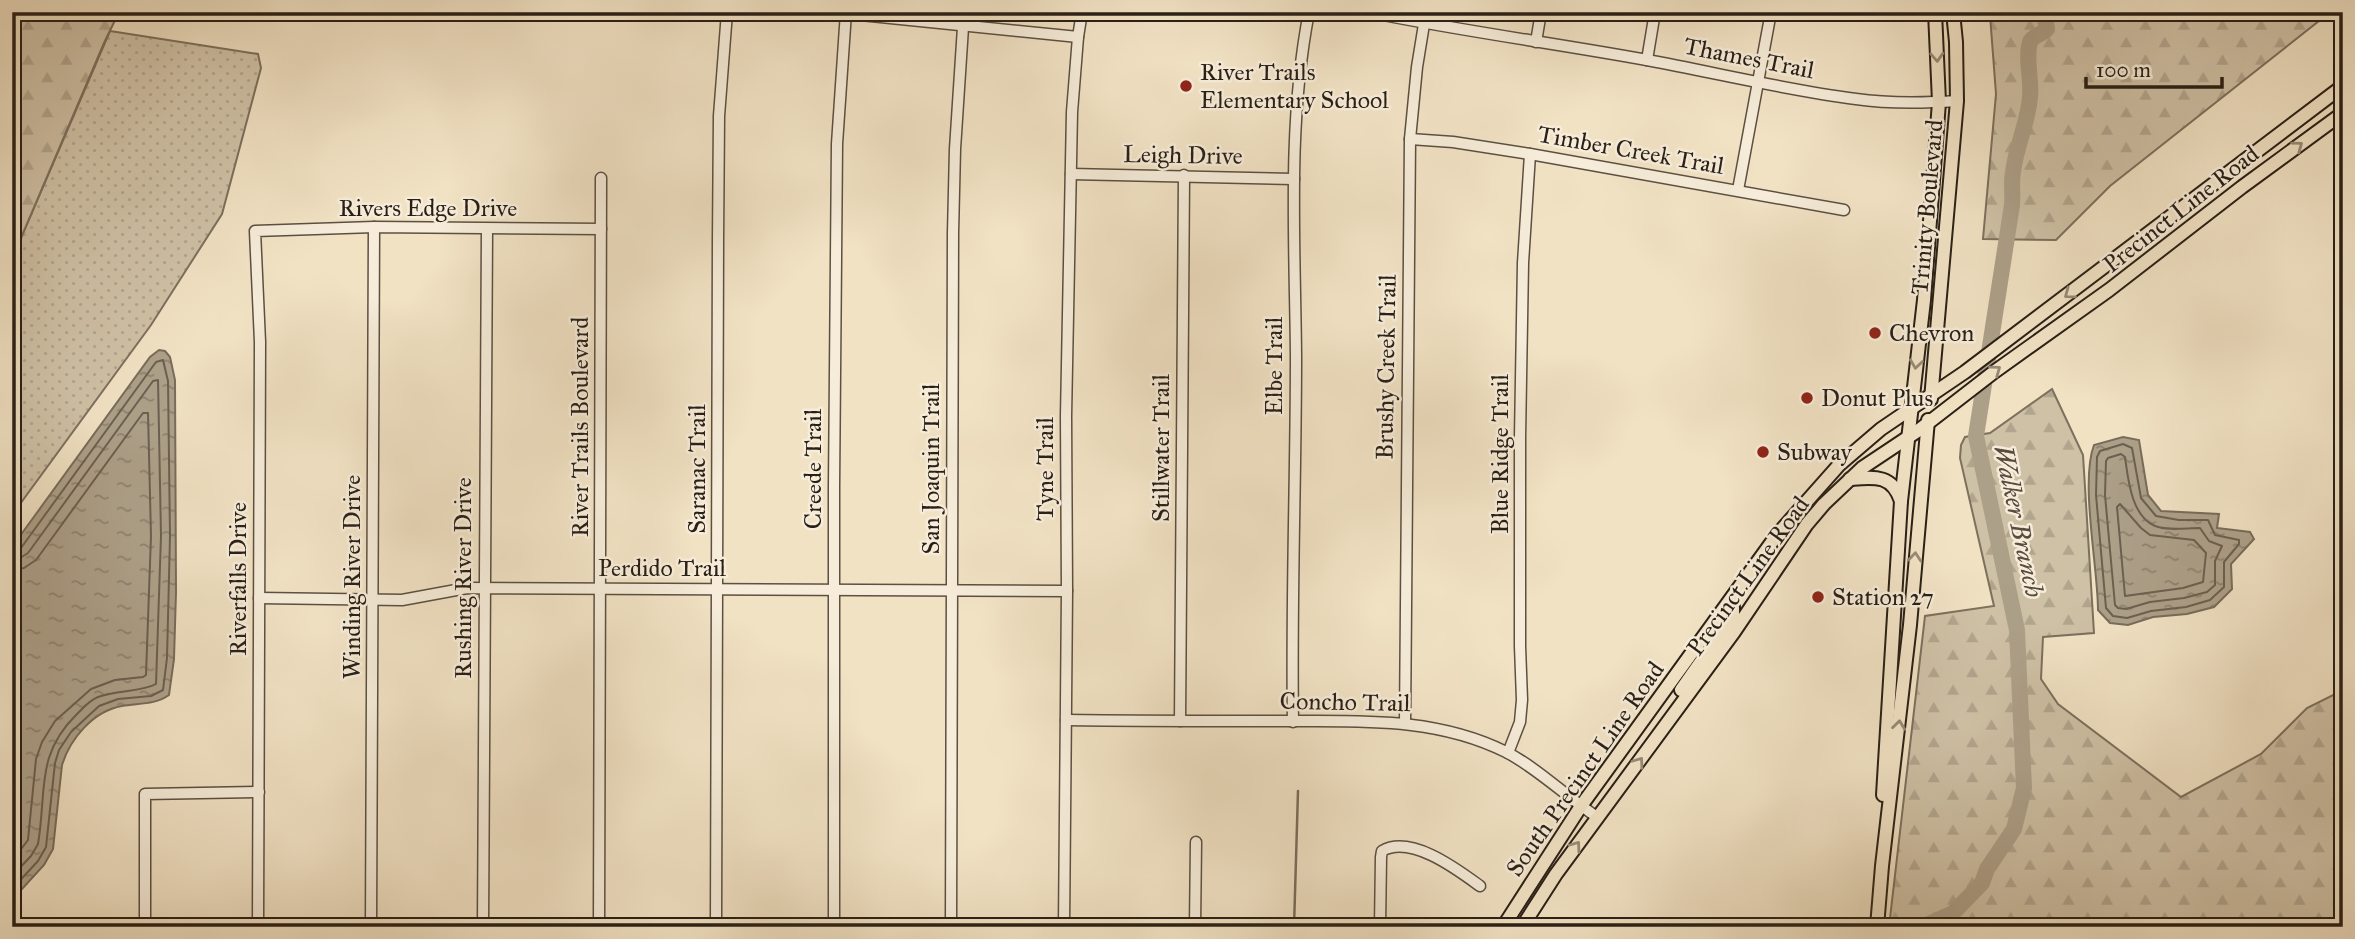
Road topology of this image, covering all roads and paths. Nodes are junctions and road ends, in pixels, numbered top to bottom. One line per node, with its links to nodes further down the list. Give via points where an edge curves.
1 (727, 12): 46 (street, Saranac Trail, via 719,116)
2 (831, 12): 13 (street)
3 (964, 12): 15 (street, San Joaquin Trail)
4 (1082, 12): 16 (street, Tyne Trail)
5 (1309, 12): 29 (street, Elbe Trail)
6 (1368, 12): 14 (street, Thames Trail)
7 (1426, 12): 14 (street, Brushy Creek Trail)
8 (1541, 12): 17 (street)
9 (1655, 12): 18 (street)
10 (1771, 12): 19 (street)
11 (1935, 12): 22 (main road, Trinity Boulevard, one-way to 22)
12 (1953, 12): 21 (main road, Trinity Boulevard)
13 (845, 13): 15 (street); 45 (street, Creede Trail, via 836,144)
14 (1424, 24): 17 (street, Thames Trail); 24 (street, Brushy Creek Trail)
15 (962, 26): 16 (street); 47 (street, San Joaquin Trail, via 953,233)
16 (1078, 37): 26 (street, Tyne Trail)
17 (1536, 42): 18 (street, Thames Trail)
18 (1647, 60): 19 (street, Thames Trail)
19 (1757, 83): 22 (street, Thames Trail, via 1857,99); 30 (street)
20 (2343, 86): 36 (main road, Precinct Line Road, one-way to 36)
21 (1957, 101): 22 (street, Thames Trail); 36 (main road, Trinity Boulevard)
22 (1939, 102): 37 (main road, Trinity Boulevard, one-way to 37)
23 (2343, 113): 38 (main road, Precinct Line Road, one-way to 23)
24 (1410, 139): 25 (street, Timber Creek Trail); 56 (street, Brushy Creek Trail)
25 (1530, 154): 30 (street, Timber Creek Trail); 58 (street, Blue Ridge Trail, via 1520,437 1522,700 1520,722)
26 (1071, 174): 27 (street, Leigh Drive); 49 (street, Tyne Trail)
27 (1184, 175): 29 (street, Leigh Drive); 54 (street, Stillwater Trail)
28 (601, 178): 34 (street, River Trails Boulevard)
29 (1294, 179): 55 (street, Elbe Trail)
30 (1738, 190): 31 (street, Timber Creek Trail)
31 (1844, 210)
32 (374, 227): 33 (street, Rivers Edge Drive); 35 (street, Rivers Edge Drive); 51 (street, Winding River Drive)
33 (487, 229): 34 (street, Rivers Edge Drive); 43 (street, Rushing River Drive)
34 (601, 229): 44 (street, River Trails Boulevard)
35 (255, 231): 50 (street, Riverfalls Drive, via 260,342)
36 (1932, 394): 37 (main road, South Precinct Line Road); 38 (main road, Trinity Boulevard)
37 (1911, 410): 39 (main road, Trinity Boulevard); 42 (main road, South Precinct Line Road, via 1839,465 1785,525)
38 (1928, 421): 39 (main road, Precinct Line Road); 63 (main road, Trinity Boulevard, one-way to 38)
39 (1907, 439): 40 (main road, Precinct Line Road); 41 (main road, Trinity Boulevard)
40 (1850, 479): 41 (main road, via 1889,481); 48 (main road, Precinct Line Road, via 1807,524)
41 (1901, 501): 63 (main road, Trinity Boulevard, via 1884,760)
42 (1748, 576): 48 (main road); 52 (main road, South Precinct Line Road)
43 (484, 588): 44 (street, Perdido Trail); 51 (street, Perdido Trail); 68 (street, Rushing River Drive)
44 (601, 589): 46 (street, Perdido Trail); 69 (street, River Trails Boulevard)
45 (834, 589): 46 (street, Perdido Trail); 47 (street, Perdido Trail); 71 (street, Creede Trail)
46 (717, 590): 70 (street, Saranac Trail)
47 (952, 590): 49 (street, Perdido Trail); 72 (street, San Joaquin Trail)
48 (1763, 590): 57 (main road, Precinct Line Road)
49 (1067, 591): 53 (street, Tyne Trail)
50 (259, 598): 51 (street, Perdido Trail); 59 (street, Riverfalls Drive)
51 (372, 600): 67 (street, Winding River Drive)
52 (1728, 604): 57 (main road, via 1733,616 1667,710); 60 (main road, South Precinct Line Road)
53 (1066, 720): 54 (street, Concho Trail); 73 (street, Tyne Trail)
54 (1180, 721): 55 (street, Concho Trail)
55 (1293, 722): 56 (street, Concho Trail)
56 (1405, 723): 58 (street, Concho Trail, via 1457,733)
57 (1664, 727): 61 (main road, Precinct Line Road, one-way to 57)
58 (1507, 753): 60 (street, Concho Trail)
59 (259, 792): 65 (street, via 145,794); 66 (street, Riverfalls Drive)
60 (1581, 806): 61 (street, Concho Trail); 76 (main road, South Precinct Line Road)
61 (1597, 817): 77 (main road, Precinct Line Road, one-way to 61)
62 (1195, 842): 74 (street)
63 (1882, 866): 78 (main road, Trinity Boulevard)
64 (1480, 886): 75 (street, via 1431,855 1402,846 1387,848 1381,858)
65 (145, 927)
66 (258, 927)
67 (372, 927)
68 (483, 927)
69 (599, 927)
70 (716, 927)
71 (834, 927)
72 (951, 927)
73 (1064, 927)
74 (1195, 927)
75 (1380, 927)
76 (1503, 927)
77 (1522, 927)
78 (1877, 927)

